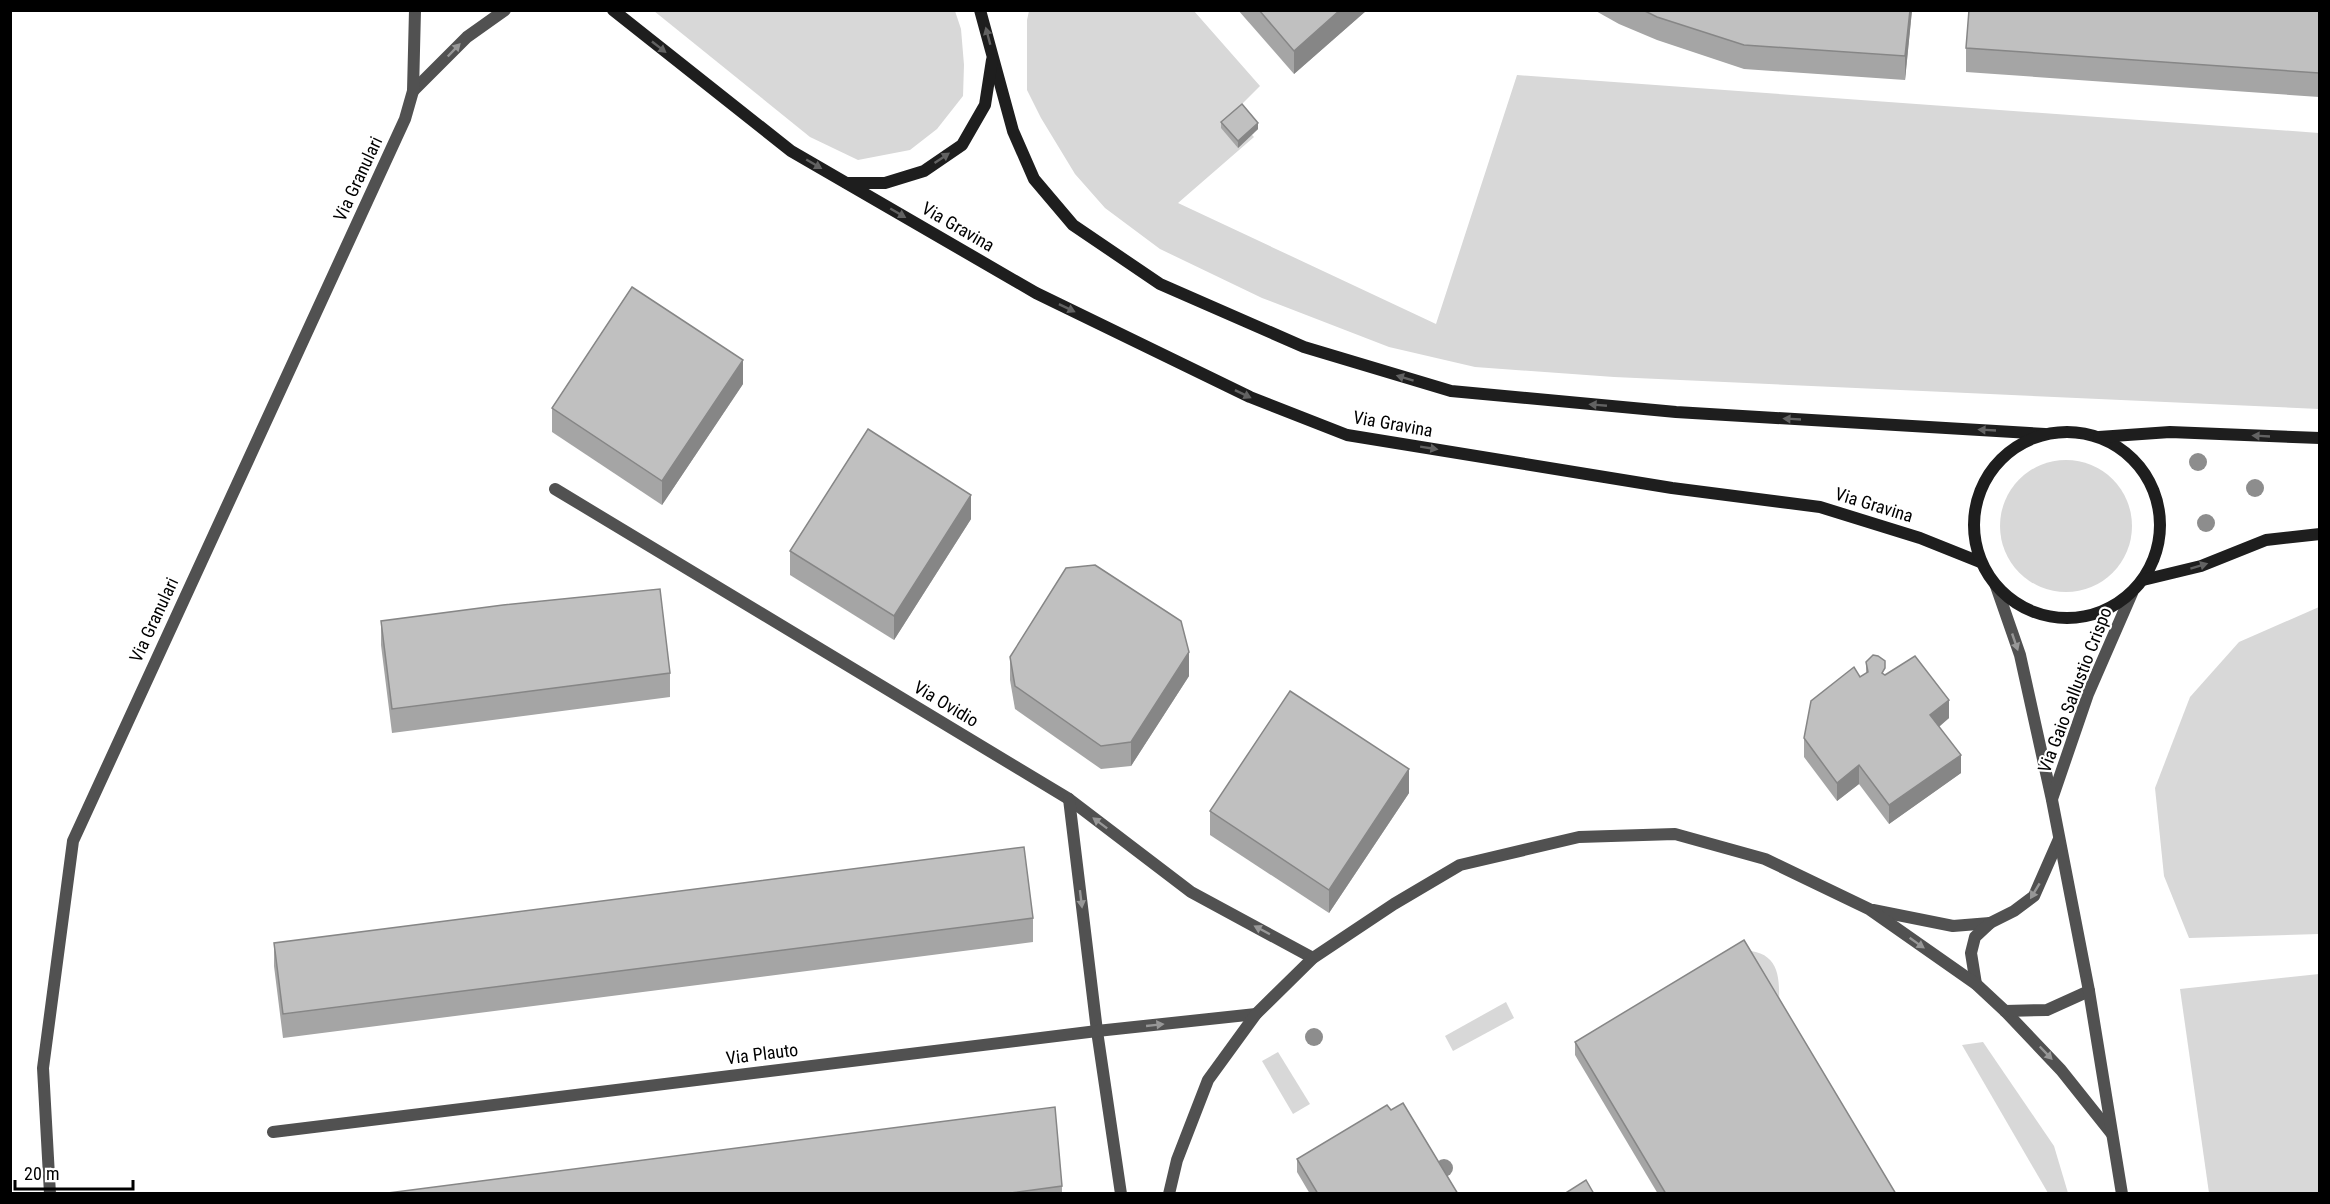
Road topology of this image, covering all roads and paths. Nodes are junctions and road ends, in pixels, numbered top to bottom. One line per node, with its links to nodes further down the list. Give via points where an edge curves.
1 (415, 10): 6 (street)
2 (505, 10): 6 (street, one-way to 2, via 467,37)
3 (613, 10): 7 (main road, Via Gravina, one-way to 7, via 791,151)
4 (982, 12): 5 (main road, Via Gravina, one-way to 4)
5 (993, 56): 7 (main road, Via Gravina, one-way to 5, via 885,183 924,171 962,145 985,105); 8 (main road, Via Gravina, one-way to 5, via 1676,412 1451,391 1304,347 1160,284 1073,225 1034,178 1013,131)
6 (413, 91): 30 (street, Via Granulari, via 392,149 73,841 44,1068)
7 (847, 183): 13 (main road, Via Gravina, one-way to 13, via 1036,293 1250,398 1347,435 1672,488 1820,507 1920,538)
8 (2045, 434): 9 (main road, via 2072,432); 13 (main road, via 2016,446 1995,465 1979,492 1973,524)
9 (2099, 437): 10 (main road, one-way to 9, via 2170,432); 14 (main road, via 2124,451 2143,470 2156,495 2161,523 2157,553)
10 (2319, 438)
11 (555, 489): 17 (street, Via Ovidio)
12 (2319, 534): 14 (main road, one-way to 12, via 2201,566 2266,540)
13 (1980, 562): 15 (main road)
14 (2143, 580): 16 (main road)
15 (1996, 586): 16 (main road, via 2024,608 2058,618 2091,616); 18 (street, Via Gaio Sallustio Crispo, one-way to 18, via 2019,655)
16 (2132, 593): 18 (street, Via Gaio Sallustio Crispo, via 2088,694)
17 (1069, 799): 22 (street, Via Ovidio, one-way to 17, via 1191,892); 27 (street, one-way to 27)
18 (2052, 800): 19 (street, Via Gaio Sallustio Crispo)
19 (2059, 840): 21 (street, Via Gaio Sallustio Crispo, one-way to 21, via 2034,896); 24 (street, Via Gaio Sallustio Crispo)
20 (1869, 909): 21 (street, Via Gaio Sallustio Crispo, via 1953,926); 22 (street, Via Gaio Sallustio Crispo, via 1765,859 1675,834 1580,837 1460,866); 23 (street, Via Gaio Sallustio Crispo, one-way to 23)
21 (1990, 923): 23 (street, Via Gaio Sallustio Crispo, via 1975,937 1971,953)
22 (1313, 958): 26 (street, Via Gaio Sallustio Crispo)
23 (1976, 984): 25 (street, Via Gaio Sallustio Crispo)
24 (2089, 991): 25 (street, via 2047,1010); 29 (street, Via Gaio Sallustio Crispo)
25 (2005, 1011): 29 (street, Via Gaio Sallustio Crispo, one-way to 29, via 2061,1070)
26 (1256, 1014): 27 (street, Via Plauto, one-way to 26); 32 (street, Via Gaio Sallustio Crispo, via 1208,1080 1177,1160)
27 (1097, 1031): 28 (street, Via Plauto); 31 (street)
28 (273, 1132)
29 (2112, 1134): 33 (street, Via Gaio Sallustio Crispo)
30 (50, 1194)
31 (1121, 1194)
32 (1169, 1194)
33 (2122, 1194)

